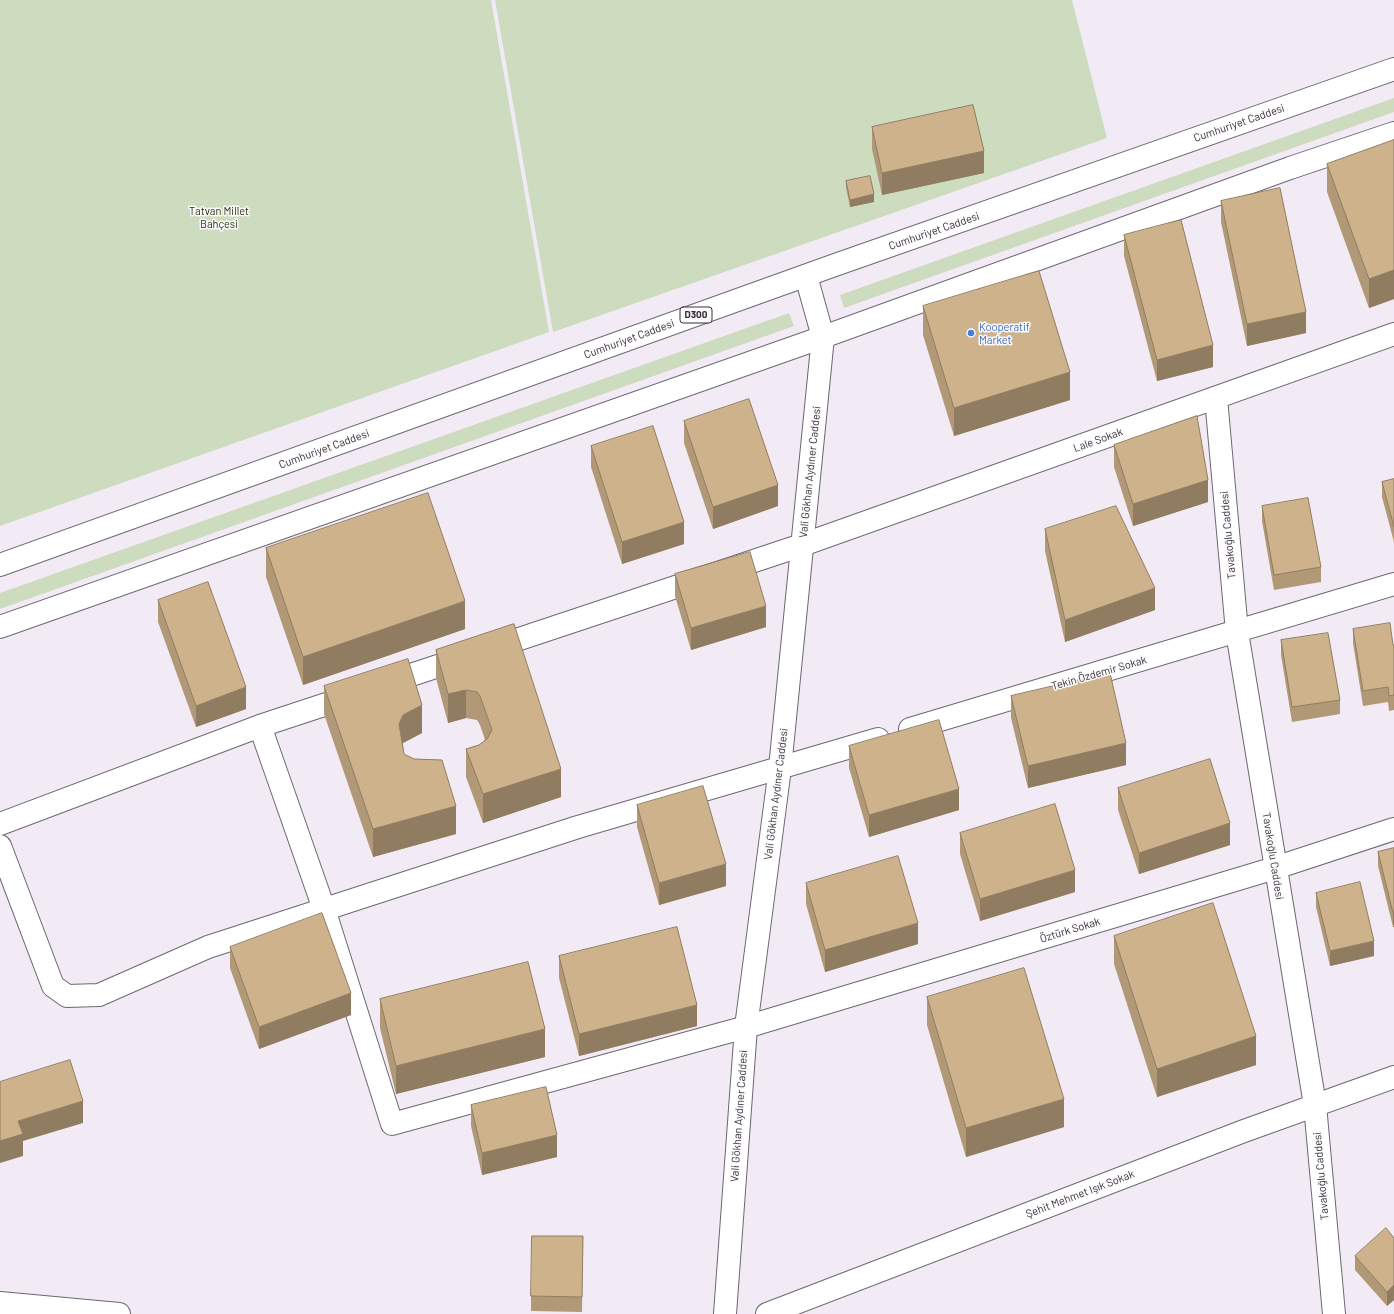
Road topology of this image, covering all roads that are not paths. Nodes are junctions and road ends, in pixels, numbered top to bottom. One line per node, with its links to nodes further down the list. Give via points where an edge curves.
1 (1394, 69): 3 (main road, Cumhuriyet Caddesi / D300)
2 (1394, 133): 5 (main road)
3 (806, 276): 5 (main road, Vali Gökhan Aydıner Caddesi); 8 (main road, Cumhuriyet Caddesi / D300)
4 (1394, 334): 6 (main road, Lale Sokak)
5 (823, 337): 7 (main road, Vali Gökhan Aydıner Caddesi); 10 (main road)
6 (1216, 398): 7 (main road, Lale Sokak); 11 (main road, Tavakoğlu Caddesi)
7 (802, 545): 12 (main road, Lale Sokak); 13 (main road, Vali Gökhan Aydıner Caddesi)
8 (0, 565)
9 (1394, 584): 11 (main road, Tekin Özdemir Sokak)
10 (0, 627)
11 (1237, 632): 13 (main road, Tekin Özdemir Sokak); 17 (main road, Tavakoğlu Caddesi)
12 (260, 726): 14 (main road, Lale Sokak); 18 (main road)
13 (780, 768): 18 (main road, Tekin Özdemir Sokak, via 578,827); 19 (main road, Vali Gökhan Aydıner Caddesi)
14 (0, 824)
15 (1394, 829): 17 (main road, Öztürk Sokak)
16 (0, 846): 18 (main road, Tekin Özdemir Sokak, via 53,986 67,996 99,995 208,947)
17 (1275, 868): 19 (main road, Öztürk Sokak); 21 (main road, Tavakoğlu Caddesi)
18 (324, 909): 19 (main road, Öztürk Sokak, via 392,1124)
19 (746, 1027): 24 (main road, Vali Gökhan Aydıner Caddesi)
20 (1394, 1077): 21 (main road, Şehit Mehmet Işık Sokak)
21 (1315, 1105): 25 (main road, Şehit Mehmet Işık Sokak); 26 (main road, Tavakoğlu Caddesi)
22 (0, 1303): 23 (main road)
23 (119, 1314)
24 (725, 1314)
25 (767, 1314)
26 (1334, 1314)

